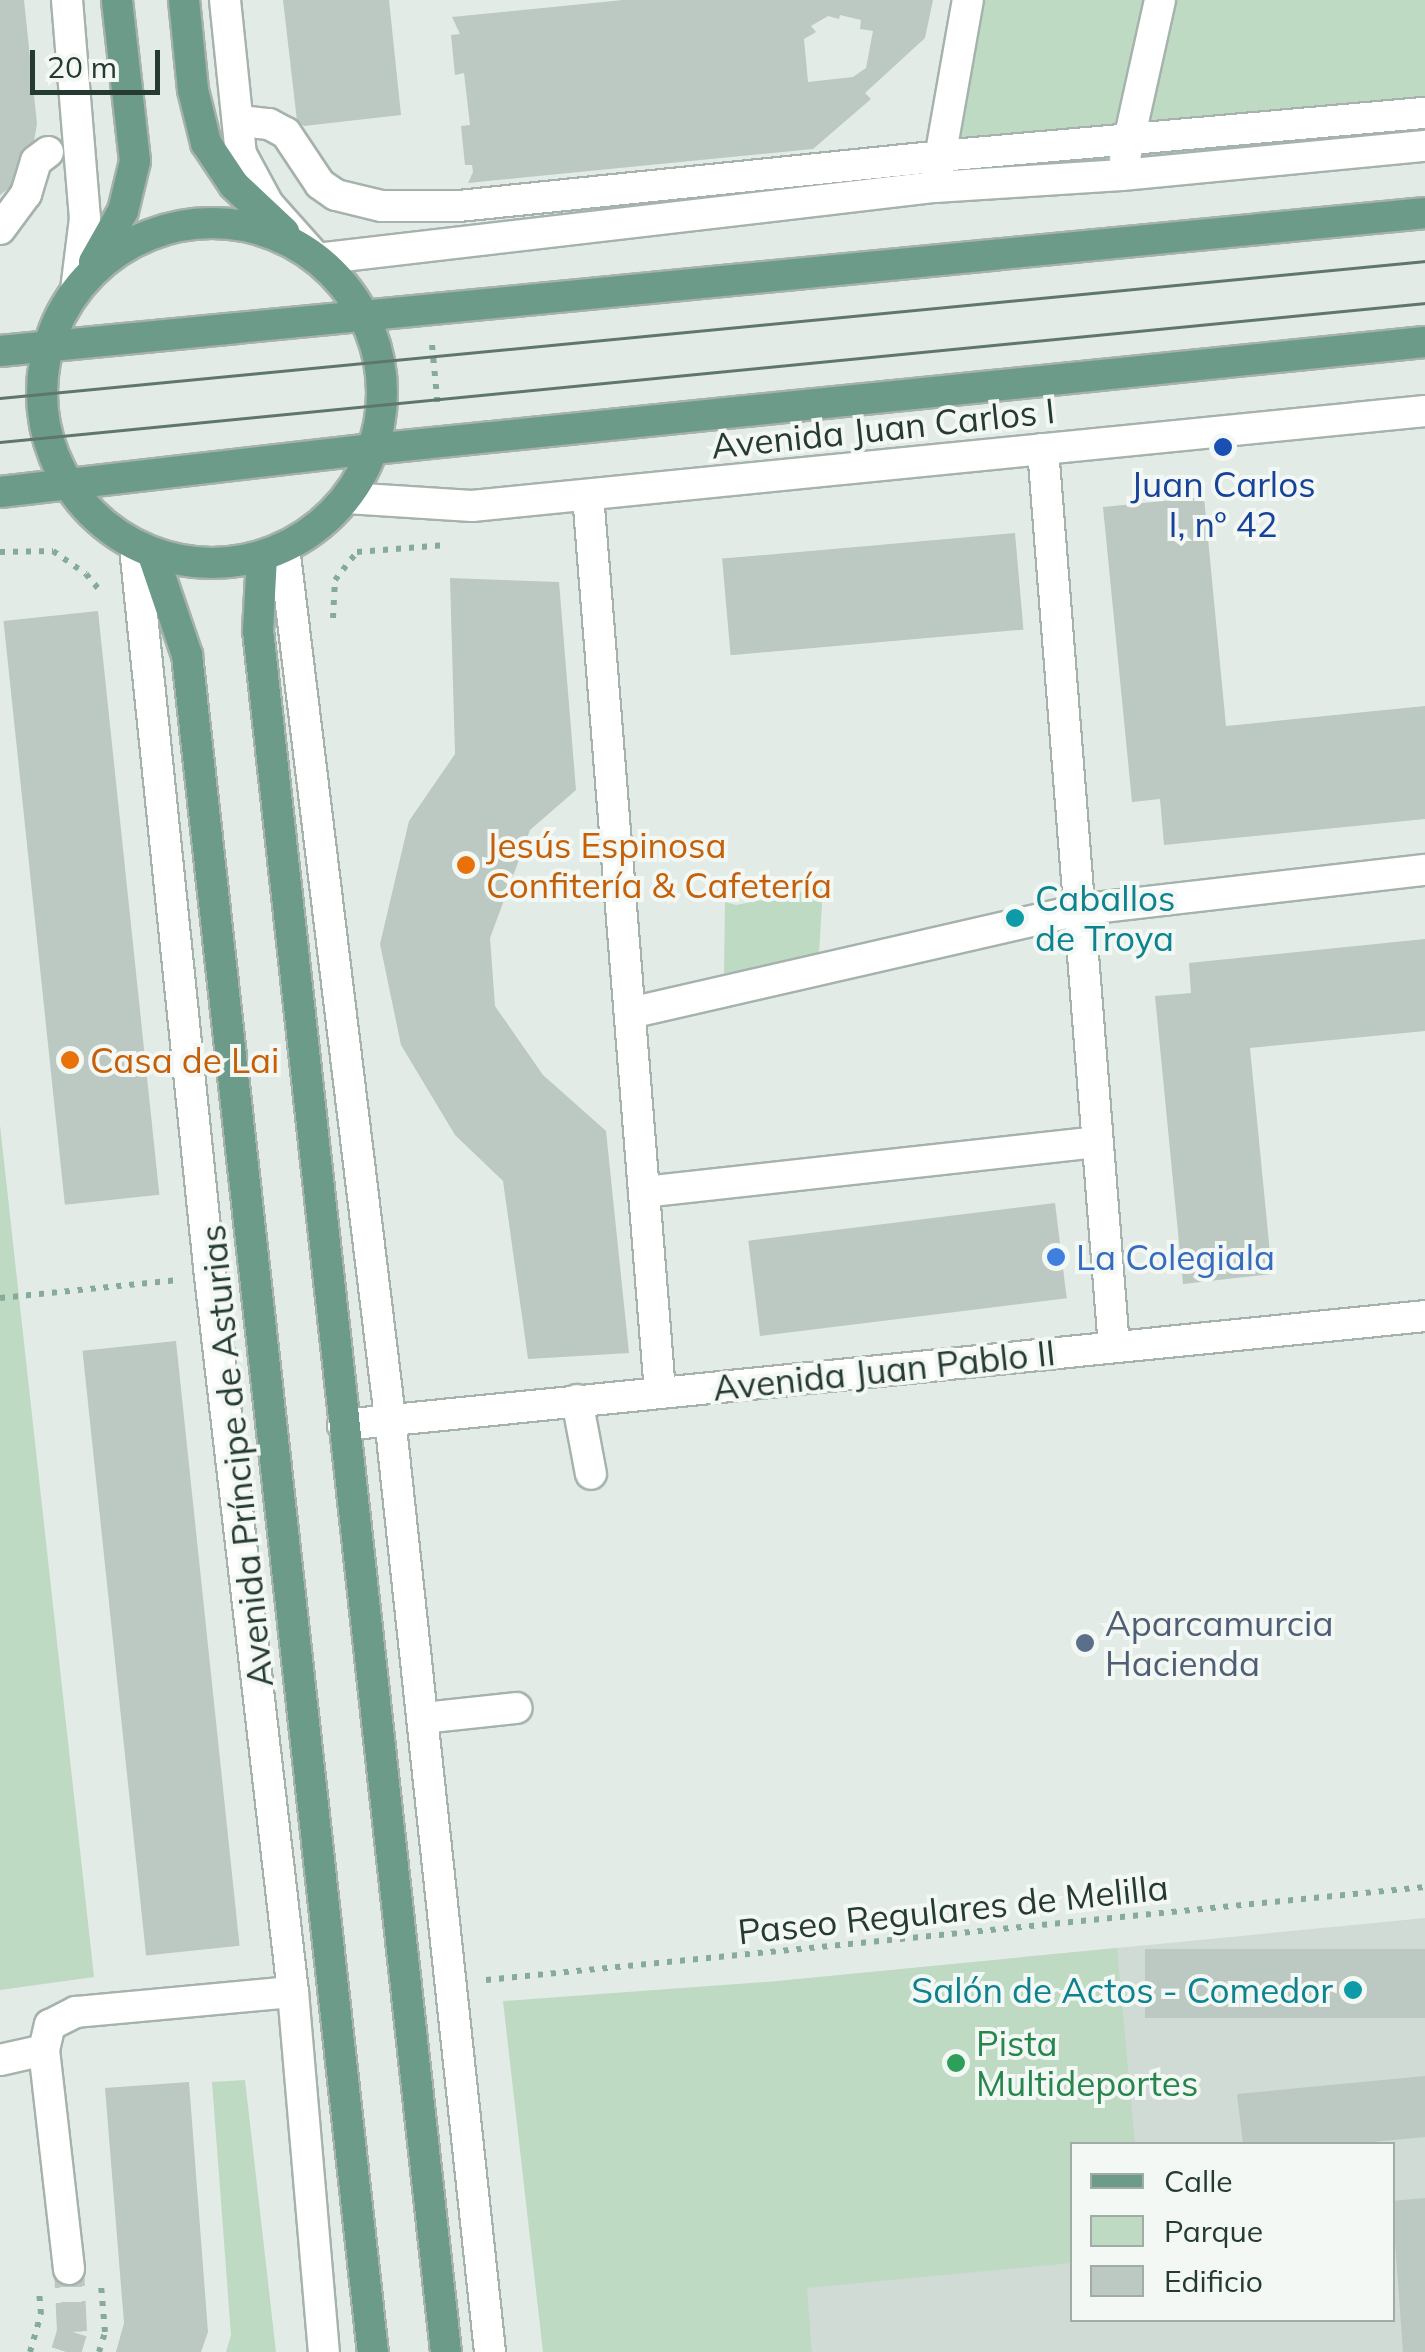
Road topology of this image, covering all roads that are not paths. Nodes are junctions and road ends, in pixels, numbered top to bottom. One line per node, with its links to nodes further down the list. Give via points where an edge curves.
1 (67, 0): 18 (street, via 85,218)
2 (118, 0): 18 (main road, via 132,187)
3 (184, 0): 17 (main road, via 206,143 234,185)
4 (225, 0): 17 (street, via 242,154 268,204)
5 (968, 0): 12 (street)
6 (1160, 0): 9 (street)
7 (1424, 108): 9 (street); 10 (street)
8 (248, 122): 12 (street, via 286,133 320,184 336,195 381,206 459,206)
9 (1130, 139): 12 (street); 13 (street)
10 (1419, 146): 13 (street)
11 (48, 152): 16 (street, via 36,160 26,194)
12 (941, 156): 14 (street)
13 (1122, 175): 14 (street)
14 (935, 187): 17 (street)
15 (1425, 212): 19 (main road)
16 (0, 229)
17 (317, 259): 18 (main road, via 261,230 172,226 134,240); 19 (main road)
18 (76, 290): 21 (main road)
19 (363, 314): 21 (main road); 24 (main road, via 380,360 384,402)
20 (1425, 342): 24 (main road, Avenida Juan Carlos I)
21 (47, 346): 22 (main road); 26 (main road, via 49,436)
22 (0, 350)
23 (1425, 411): 25 (street, Avenida Juan Carlos I)
24 (373, 448): 26 (main road, Avenida Juan Carlos I); 29 (main road)
25 (1043, 449): 28 (street, Avenida Juan Carlos I); 33 (street)
26 (70, 485): 27 (main road, Avenida Juan Carlos I); 30 (main road, via 108,531)
27 (0, 492)
28 (588, 495): 29 (street, Avenida Juan Carlos I, via 472,506); 34 (street)
29 (348, 498): 31 (main road, via 306,537)
30 (144, 551): 31 (main road, via 228,566); 46 (street, via 210,1276); 51 (main road, Avenida Príncipe de Asturias, via 187,655)
31 (273, 552): 41 (street, via 293,628); 42 (main road, via 258,630)
32 (1425, 870): 33 (street)
33 (1078, 910): 34 (street); 35 (street)
34 (630, 1013): 36 (street)
35 (1097, 1142): 36 (street); 38 (street)
36 (644, 1192): 39 (street)
37 (1425, 1316): 38 (street, Avenida Juan Pablo II)
38 (1114, 1347): 39 (street, Avenida Juan Pablo II)
39 (660, 1392): 40 (street, Avenida Juan Pablo II)
40 (576, 1400): 41 (street, Avenida Juan Pablo II); 43 (street)
41 (390, 1418): 42 (street, Avenida Juan Pablo II); 45 (street)
42 (343, 1424): 52 (main road)
43 (591, 1474)
44 (516, 1708): 45 (street)
45 (423, 1718): 53 (street)
46 (293, 1992): 47 (street, via 76,2012 50,2025); 50 (street)
47 (44, 2050): 48 (street); 49 (street)
48 (0, 2060)
49 (69, 2268)
50 (324, 2352)
51 (373, 2352)
52 (446, 2352)
53 (490, 2352)

